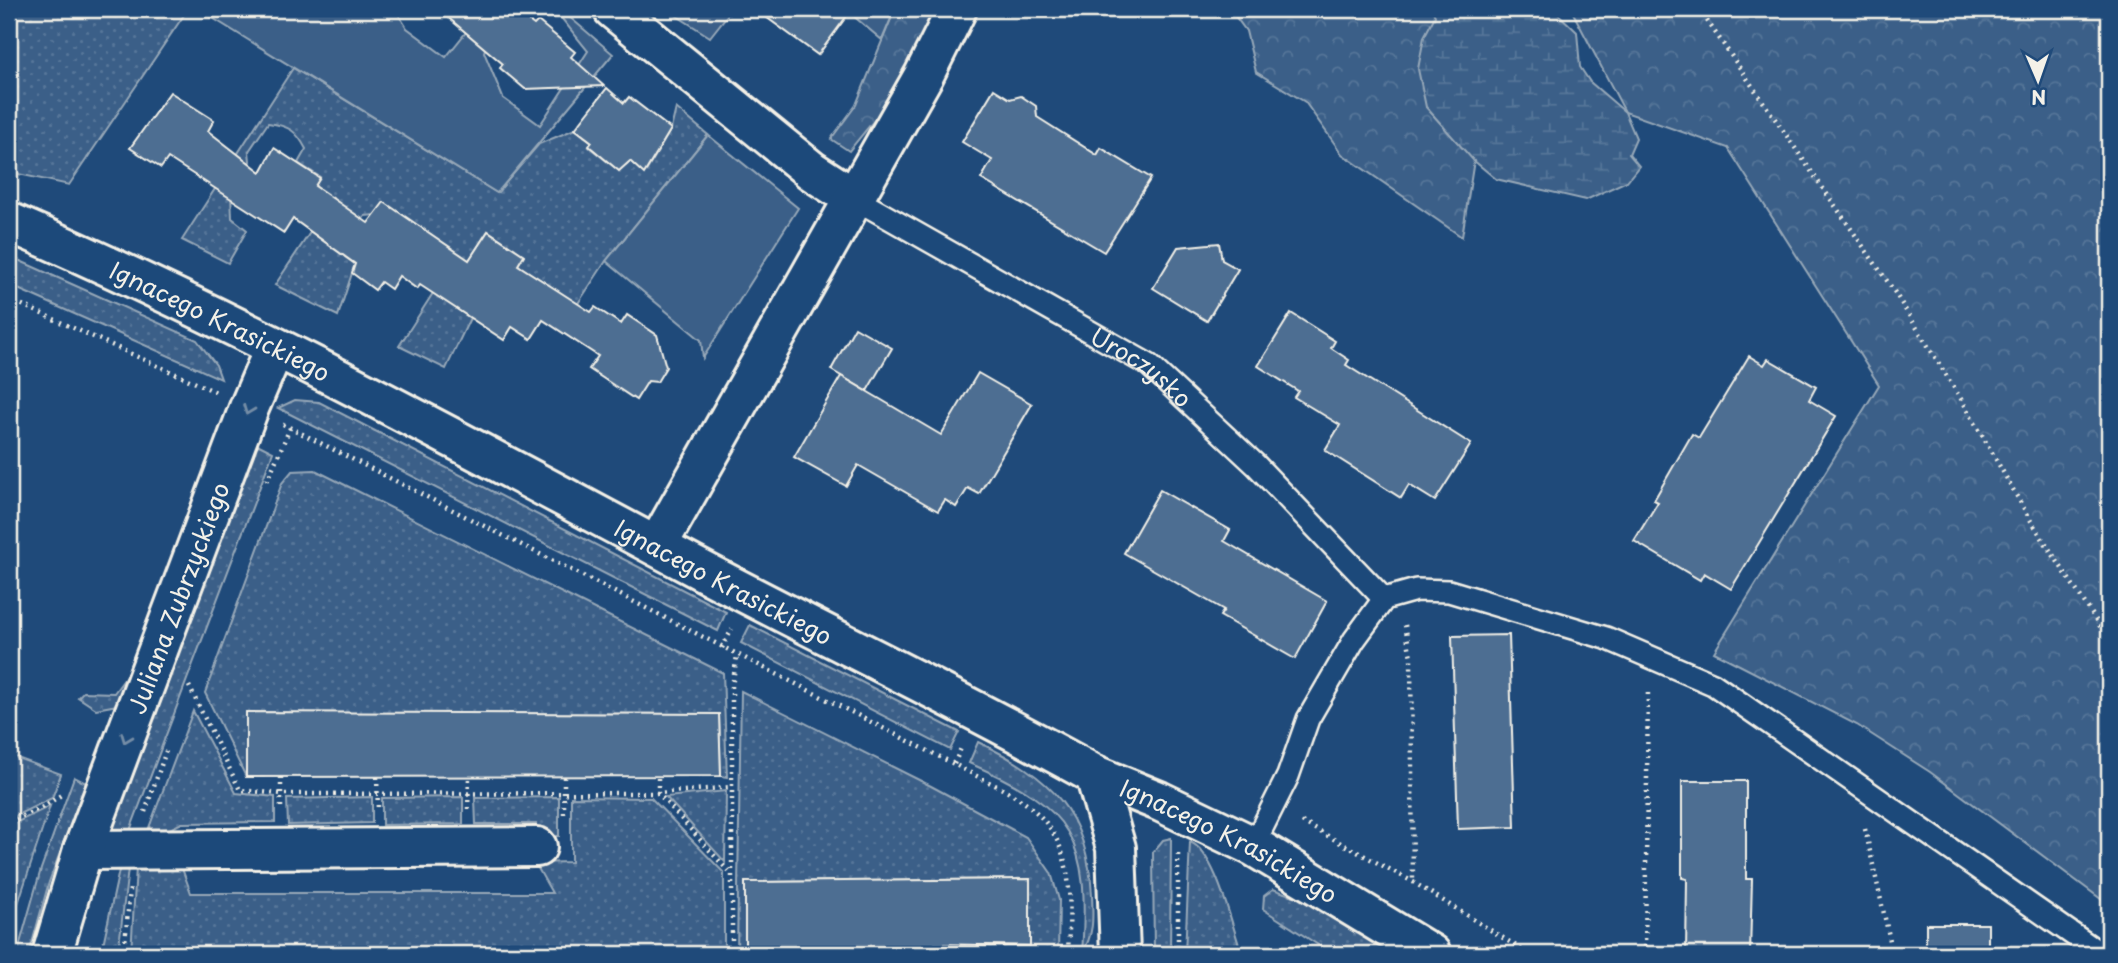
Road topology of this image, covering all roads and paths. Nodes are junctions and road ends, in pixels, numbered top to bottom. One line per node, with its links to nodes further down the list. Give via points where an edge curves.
1 (613, 9): 4 (street, Uroczysko, via 812,171)
2 (957, 9): 4 (street)
3 (1699, 9): 11 (path, via 1892,288 2031,521)
4 (852, 197): 9 (street); 10 (lane, Uroczysko, via 1149,365 1256,465)
5 (9, 222): 7 (street, Ignacego Krasickiego, via 117,268)
6 (9, 299): 8 (path)
7 (275, 347): 8 (street, Juliana Zubrzyckiego); 9 (street, Ignacego Krasickiego)
8 (249, 408): 12 (path); 39 (street, Juliana Zubrzyckiego, one-way to 39)
9 (657, 546): 19 (street, Ignacego Krasickiego, via 980,710)
10 (1384, 599): 13 (lane, via 1416,590 1449,590 1606,638); 36 (lane, via 1308,719 1288,776)
11 (2109, 640)
12 (737, 656): 18 (path); 26 (path, via 732,685)
13 (1648, 656): 25 (lane, via 1713,684); 54 (path)
14 (1411, 657): 41 (path)
15 (184, 698): 32 (path, via 189,686 240,790)
16 (963, 746): 18 (path)
17 (167, 748): 37 (path)
18 (954, 764): 49 (path, via 1028,805 1055,831 1067,863)
19 (1095, 775): 36 (street, Ignacego Krasickiego); 50 (street, via 1116,848)
20 (377, 776): 29 (path)
21 (281, 777): 32 (path)
22 (469, 777): 30 (path)
23 (564, 777): 27 (path)
24 (657, 778): 31 (path)
25 (1854, 782): 55 (path); 56 (lane)
26 (732, 787): 31 (path); 40 (path)
27 (565, 792): 30 (path); 31 (path)
28 (64, 793): 34 (path)
29 (377, 793): 30 (path); 32 (path)
30 (469, 793)
31 (658, 793): 40 (path)
32 (282, 794)
33 (1302, 821): 41 (path)
34 (9, 822)
35 (1178, 845): 51 (path)
36 (1253, 846): 52 (street, Ignacego Krasickiego)
37 (132, 847): 38 (street); 39 (street); 45 (path)
38 (537, 847)
39 (83, 850): 44 (street, Juliana Zubrzyckiego)
40 (732, 874): 46 (path)
41 (1413, 882): 53 (path)
42 (877, 947): 47 (path)
43 (972, 947): 48 (path)
44 (52, 954)
45 (124, 954)
46 (732, 954)
47 (878, 954)
48 (972, 954)
49 (1068, 954)
50 (1120, 954)
51 (1178, 954)
52 (1431, 954)
53 (1529, 954)
54 (1646, 954)
55 (1893, 954)
56 (2101, 954)

